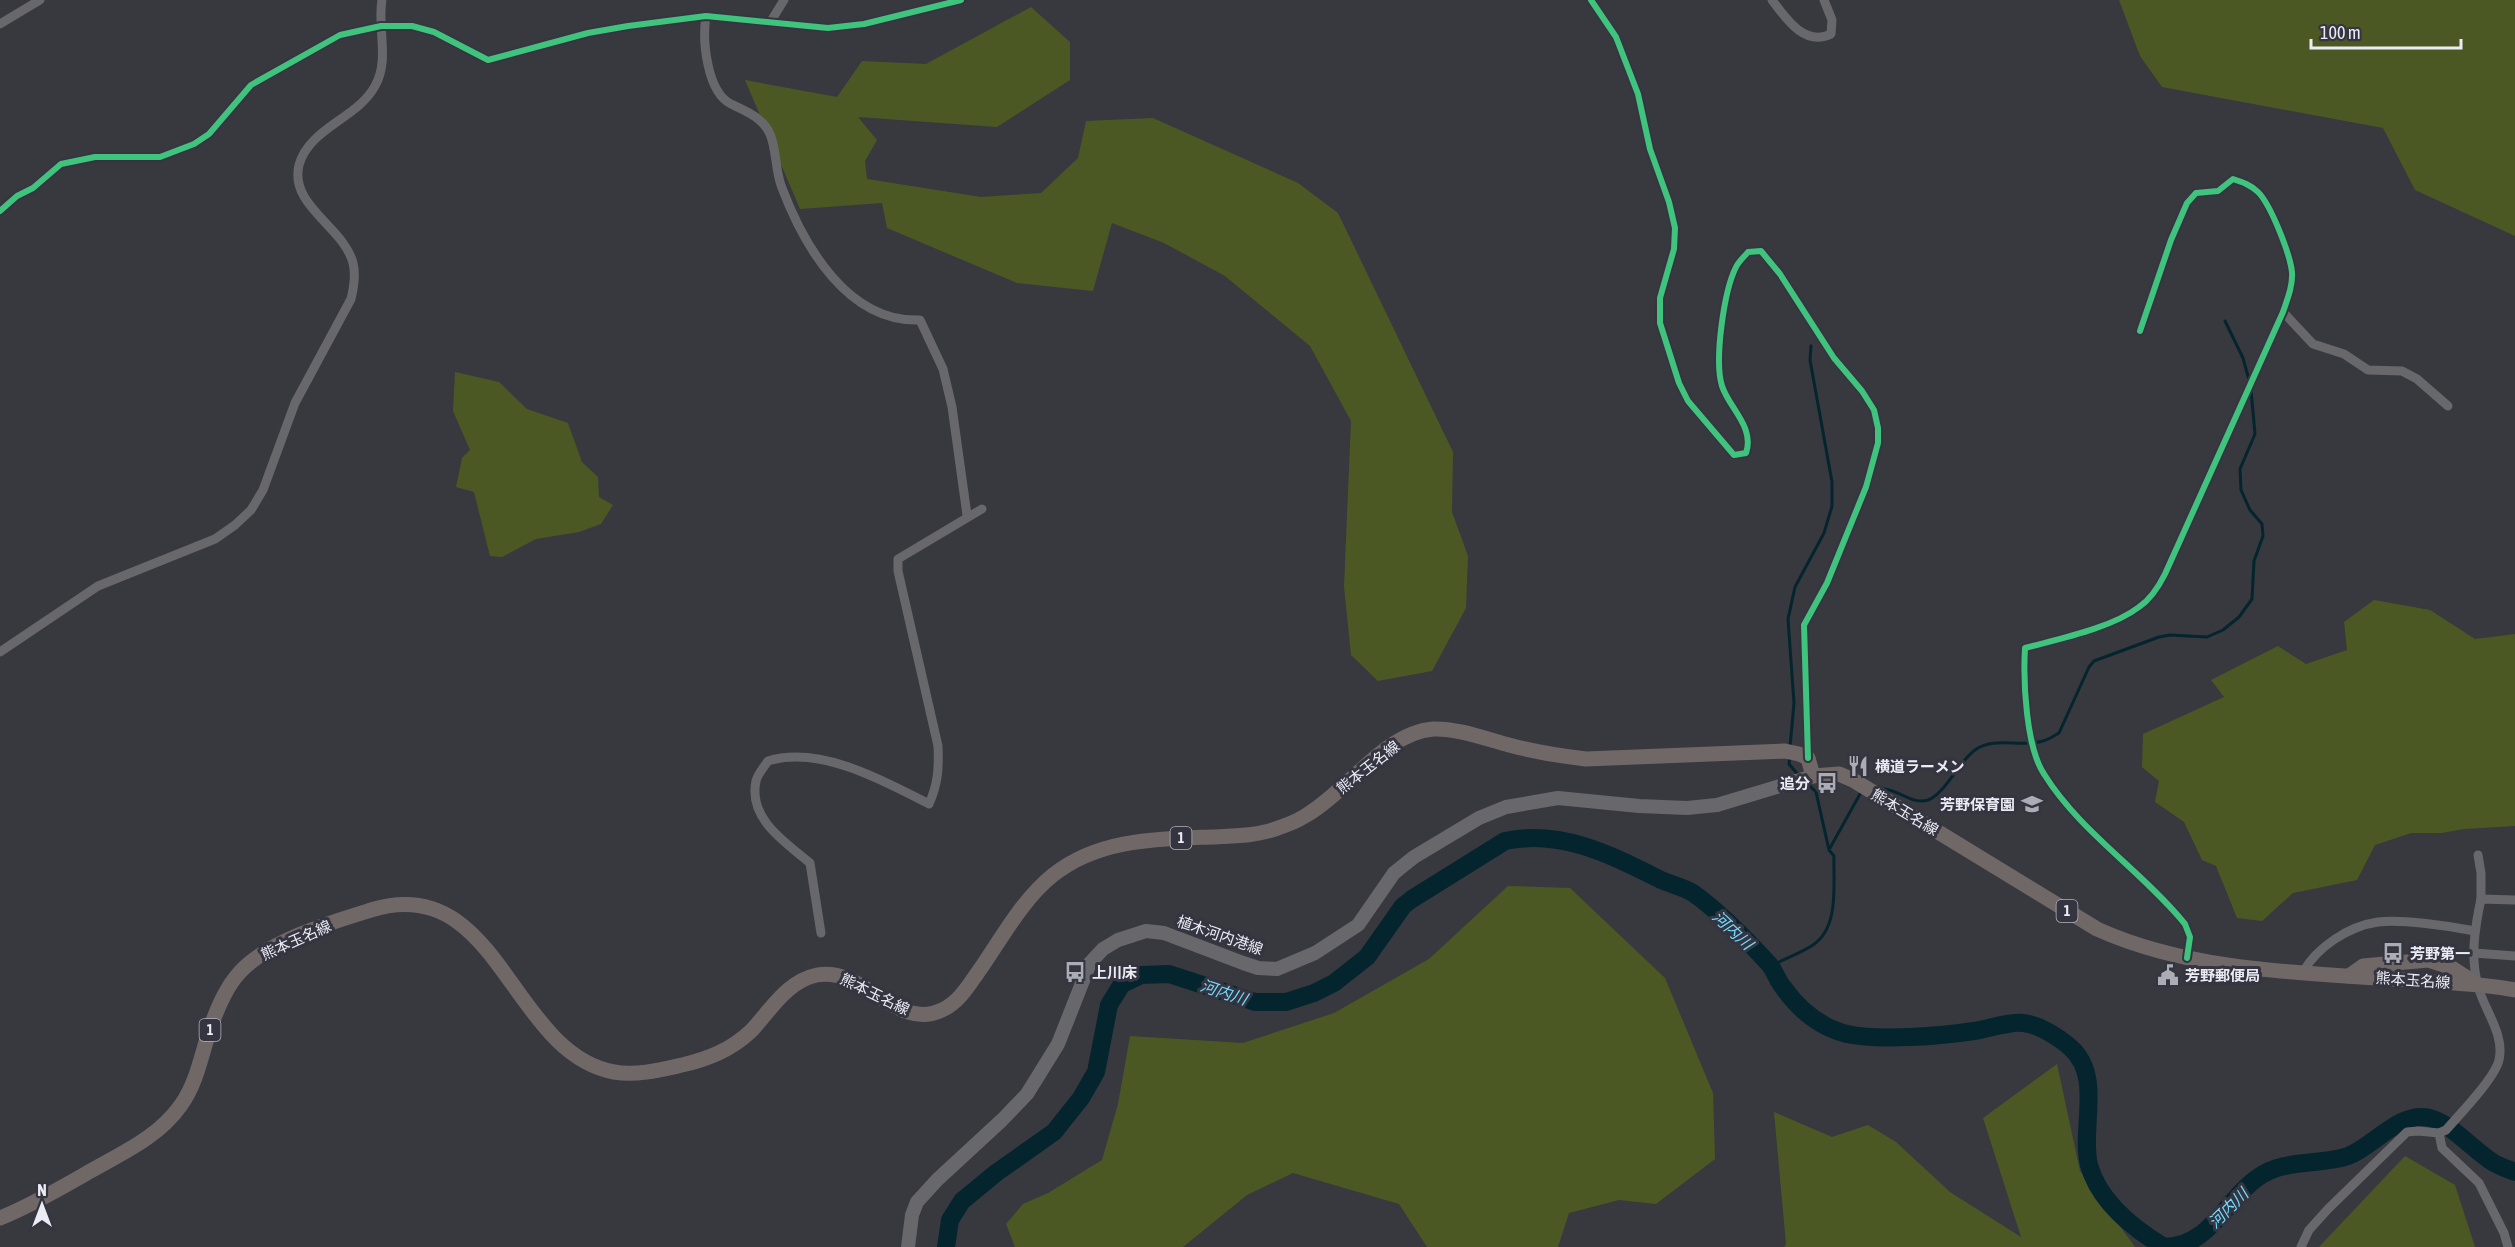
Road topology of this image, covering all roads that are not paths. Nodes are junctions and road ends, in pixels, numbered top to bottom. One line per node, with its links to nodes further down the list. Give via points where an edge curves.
1 (40, 0): 10 (street)
2 (382, 0): 11 (street)
3 (784, 0): 9 (street)
4 (961, 0): 9 (street, via 864,24 828,28)
5 (1592, 0): 19 (street, via 1616,37 1638,94 1650,149 1673,219 1674,249 1660,298 1660,323 1688,401 1734,455 1746,453 1748,430 1722,388 1719,343 1737,264 1748,252 1761,251 1874,410 1878,443 1866,487 1827,583 1804,625)
6 (1772, 0): 7 (street, via 1801,33 1824,38 1831,34 1832,20)
7 (1824, 0)
8 (706, 16): 9 (street); 11 (street, via 588,33 488,60 434,32 412,26); 17 (street, via 705,43 715,88 730,104 759,120 770,134 782,188 802,236 857,300 892,319 920,320 943,369)
9 (771, 21)
10 (0, 24)
11 (381, 26): 12 (street, via 340,35 251,85 209,134 181,150 160,157 95,157 68,162); 18 (street, via 383,60 376,86 359,106 317,138 299,166 305,200 347,247 355,281 351,299 295,403 263,490 251,510 215,539 98,586)
12 (0, 211)
13 (2283, 312): 14 (street, via 2292,271 2276,223 2258,191 2233,179 2218,191 2196,193 2187,203); 15 (street, via 2313,344 2344,354 2368,370 2402,371); 28 (street, via 2157,589 2139,608 2103,625 2025,648 2023,674 2032,740 2043,772 2065,803 2185,924 2190,937)
14 (2140, 331)
15 (2448, 406)
16 (981, 509): 17 (street)
17 (967, 515): 25 (street, via 898,559 938,746 940,771 929,804 882,780 821,759 777,758 768,761 756,780 760,816 810,863)
18 (0, 652)
19 (1808, 758): 20 (main road); 34 (main road, 熊本玉名線 / 1, via 1785,751 1586,759 1555,756 1452,731 1433,729 1417,733 1396,742 1305,816 1274,830 1253,835 1132,841 1081,857 1040,887 948,1008 929,1016 910,1014 852,980 820,974 789,990 750,1031 721,1053 643,1073 617,1073 596,1067 561,1045 471,930 444,913 428,906 404,904 374,909 305,934 254,959 223,997 192,1084 169,1119 144,1141)
20 (1813, 776): 28 (main road, 熊本玉名線 / 1, via 1839,774 1853,780 2097,929 2127,943); 35 (main road, 植木河内港線, via 1717,805 1687,808 1558,798 1506,807 1414,857 1394,873 1358,925 1315,953 1277,969 1258,968 1164,933 1146,931 1118,940 1090,963 1058,1044 1027,1094 917,1202)
21 (2478, 855): 22 (street)
22 (2481, 898): 23 (street); 24 (street)
23 (2515, 900)
24 (2475, 931): 26 (street); 29 (street, via 2378,922 2337,937 2311,958)
25 (821, 933)
26 (2474, 953): 27 (street); 31 (street)
27 (2515, 956)
28 (2187, 958): 29 (main road, 熊本玉名線 / 1)
29 (2303, 972): 30 (main road, 熊本玉名線 / 1)
30 (2349, 976): 31 (main road, 熊本玉名線 / 1); 31 (main road, 熊本玉名線 / 1, via 2363,966 2428,960 2452,968)
31 (2477, 985): 32 (main road, 熊本玉名線 / 1); 33 (street, via 2500,1041 2499,1062 2468,1105)
32 (2515, 990)
33 (2439, 1133): 36 (street, via 2408,1132 2328,1209 2309,1230); 37 (street, via 2442,1148 2480,1183)
34 (0, 1218)
35 (908, 1247)
36 (2301, 1247)
37 (2508, 1247)

